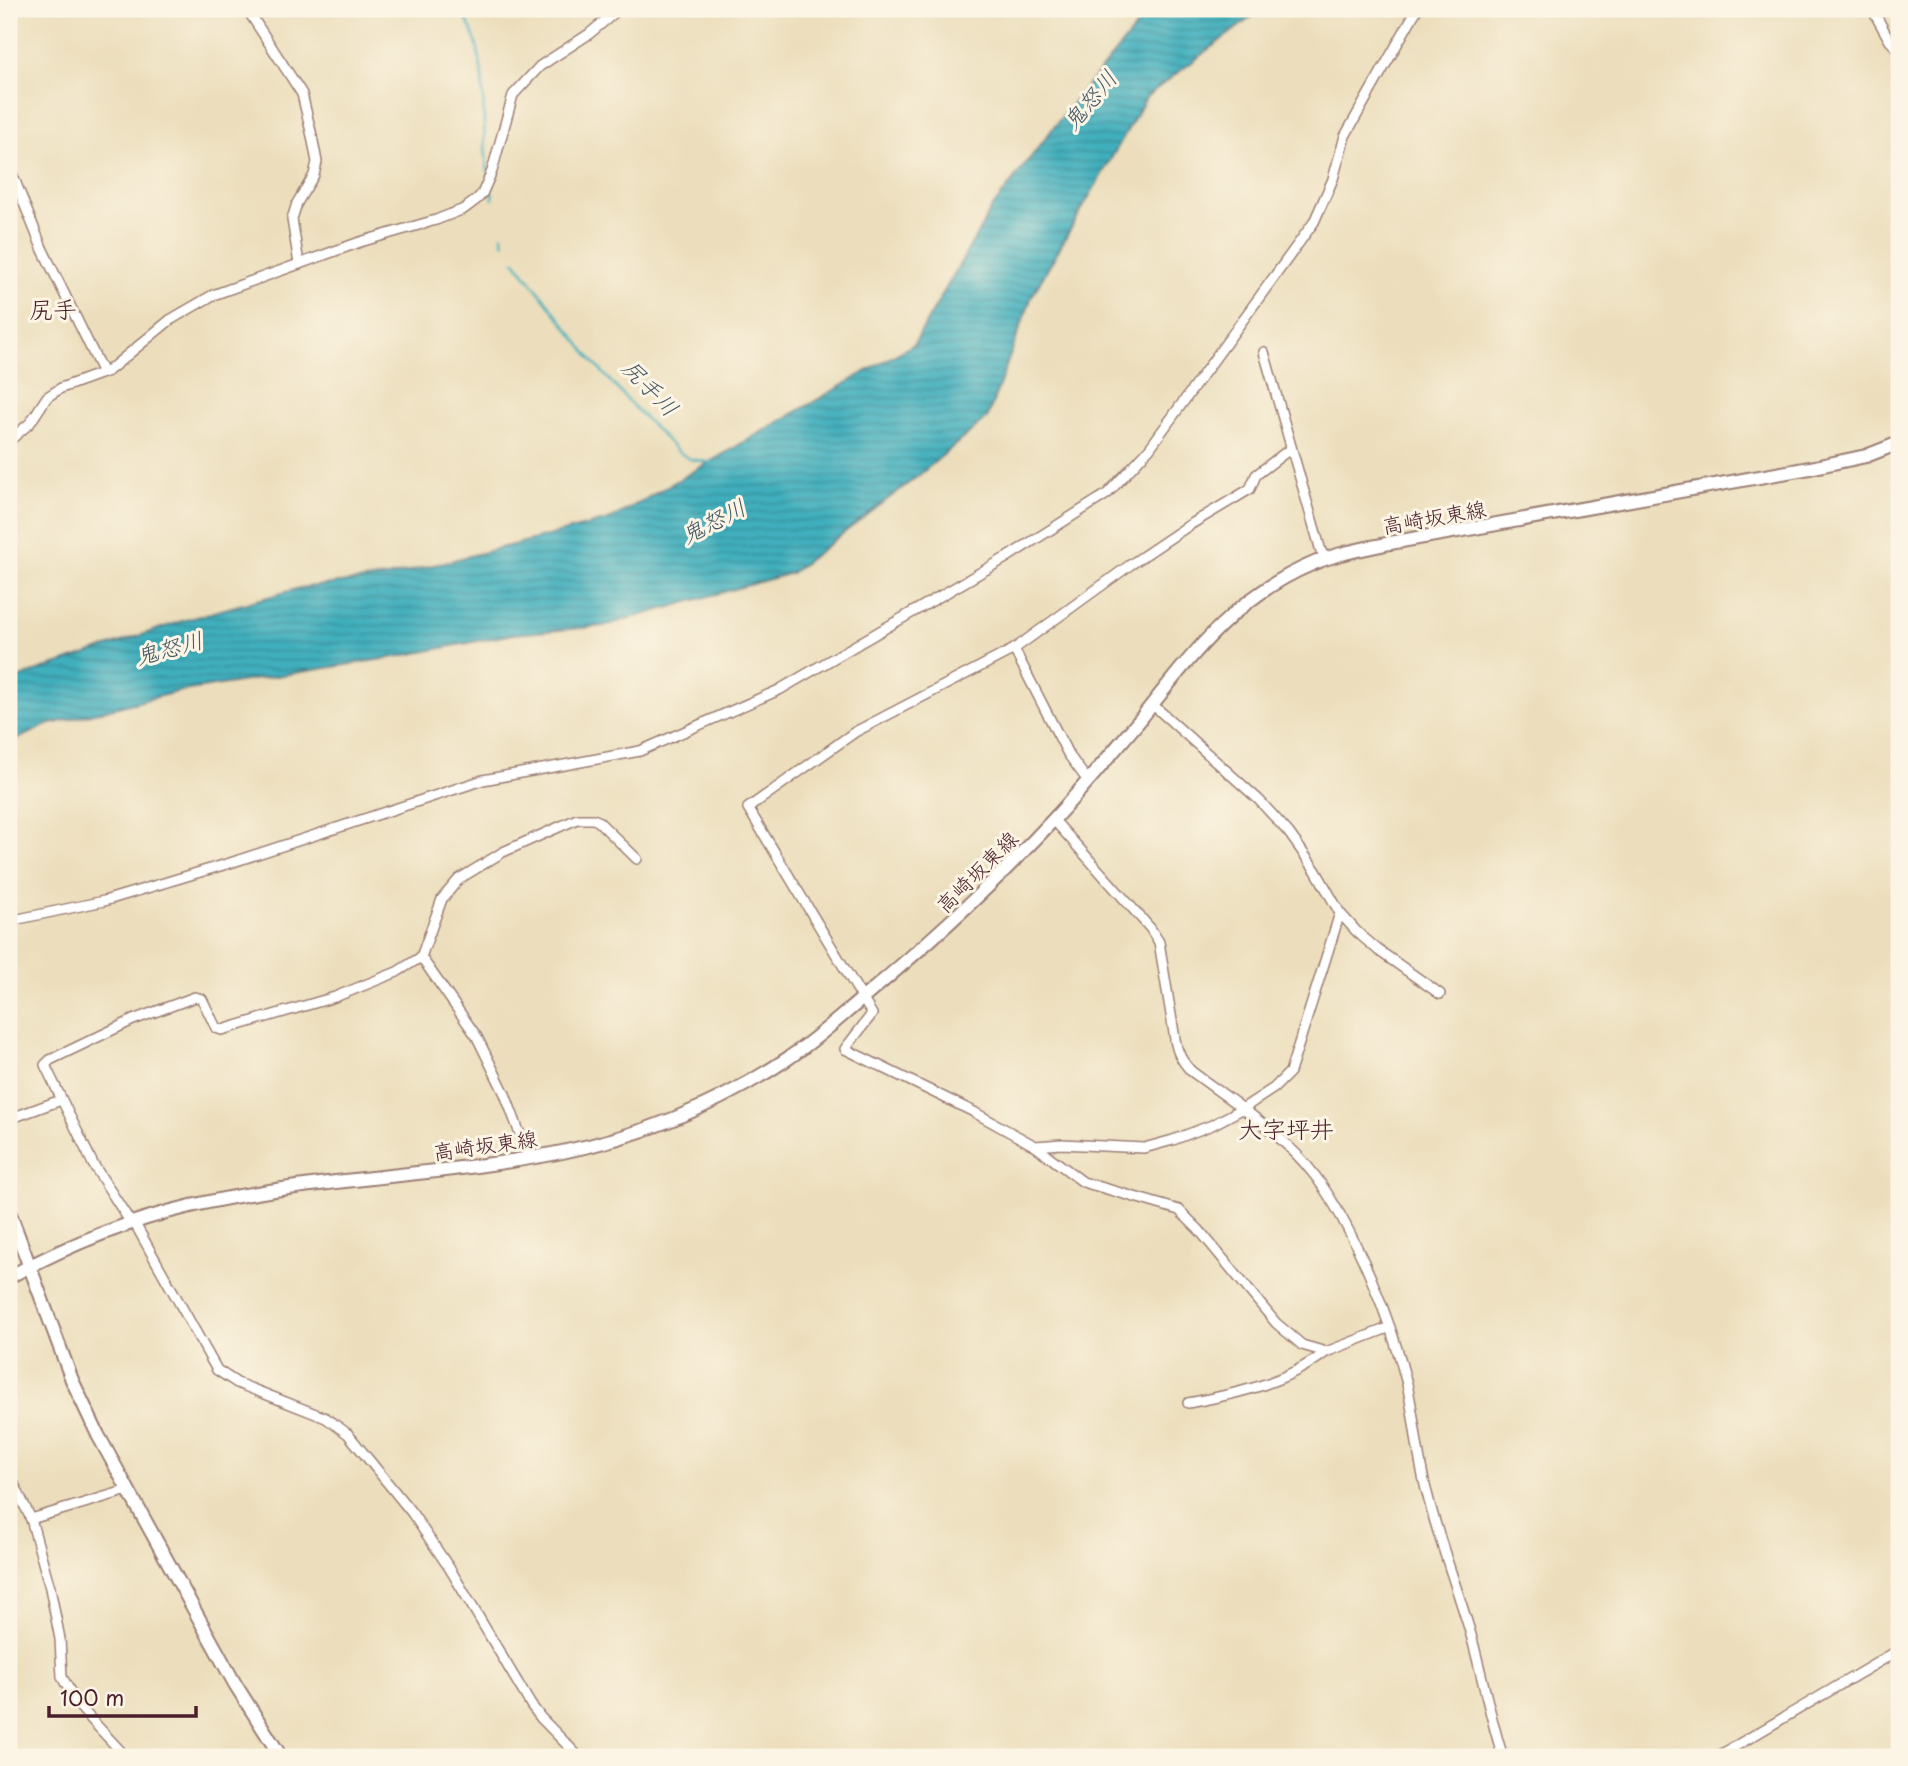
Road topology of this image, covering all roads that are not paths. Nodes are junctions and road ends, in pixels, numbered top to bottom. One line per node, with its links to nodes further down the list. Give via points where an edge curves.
1 (247, 9): 7 (street, via 302,94 312,136 317,162 314,176 292,219)
2 (619, 9): 7 (street, via 540,66 513,95 492,171 476,200 450,215)
3 (1417, 9): 20 (street, via 1345,136 1314,222 1149,449 1107,494 779,690 640,751 483,780 104,901)
4 (1872, 9): 5 (street)
5 (1899, 50)
6 (9, 166): 9 (street, via 42,248)
7 (299, 264): 9 (street, via 194,304)
8 (1264, 352): 12 (street)
9 (103, 373): 10 (street, via 52,393 30,424)
10 (9, 441)
11 (1899, 443): 13 (main road, 高崎坂東線, via 1866,456 1810,468)
12 (1290, 449): 13 (street); 14 (street, via 1256,475 1250,489 1142,557)
13 (1325, 558): 15 (main road, 高崎坂東線, via 1270,586 1235,611)
14 (1014, 649): 16 (street, via 1068,754); 23 (street, via 855,732 748,808)
15 (1152, 704): 16 (main road, 高崎坂東線); 19 (street, via 1289,833)
16 (1088, 781): 17 (main road, 高崎坂東線)
17 (1054, 819): 23 (main road, 高崎坂東線, via 967,908); 25 (street, via 1159,942 1177,1052 1183,1062)
18 (637, 859): 21 (street, via 593,819 577,819 538,835 459,879 442,899)
19 (1340, 913): 22 (street, via 1378,950); 25 (street, via 1290,1072)
20 (9, 921)
21 (421, 957): 24 (street, via 335,997 222,1030 216,1028 202,999 195,997 133,1020 50,1060 46,1065); 28 (street, via 477,1037)
22 (1440, 995)
23 (863, 998): 27 (street, via 872,1014 845,1049); 28 (main road, 高崎坂東線, via 785,1060 688,1114 617,1139)
24 (61, 1100): 26 (street); 30 (street, via 93,1164)
25 (1242, 1109): 27 (street, via 1212,1125 1144,1148); 33 (street, via 1299,1157 1322,1186 1345,1226)
26 (9, 1119)
27 (1035, 1146): 34 (street, via 1083,1182 1179,1210 1276,1323 1302,1345)
28 (529, 1157): 30 (main road, 高崎坂東線, via 257,1194)
29 (9, 1211): 31 (main road)
30 (133, 1222): 31 (main road, 高崎坂東線); 42 (street, via 217,1370 237,1383 326,1418 348,1434 450,1569 531,1705)
31 (30, 1265): 32 (main road, 高崎坂東線); 37 (main road, via 72,1380)
32 (9, 1277)
33 (1388, 1328): 34 (street); 43 (street, via 1407,1385 1427,1494)
34 (1326, 1352): 35 (street, via 1278,1381)
35 (1188, 1403)
36 (9, 1478): 38 (street)
37 (128, 1490): 38 (street); 41 (main road, via 235,1684)
38 (30, 1519): 40 (street, via 50,1588 62,1677 77,1704)
39 (1899, 1650): 44 (street)
40 (126, 1757)
41 (281, 1757)
42 (579, 1757)
43 (1503, 1757)
44 (1717, 1757)

